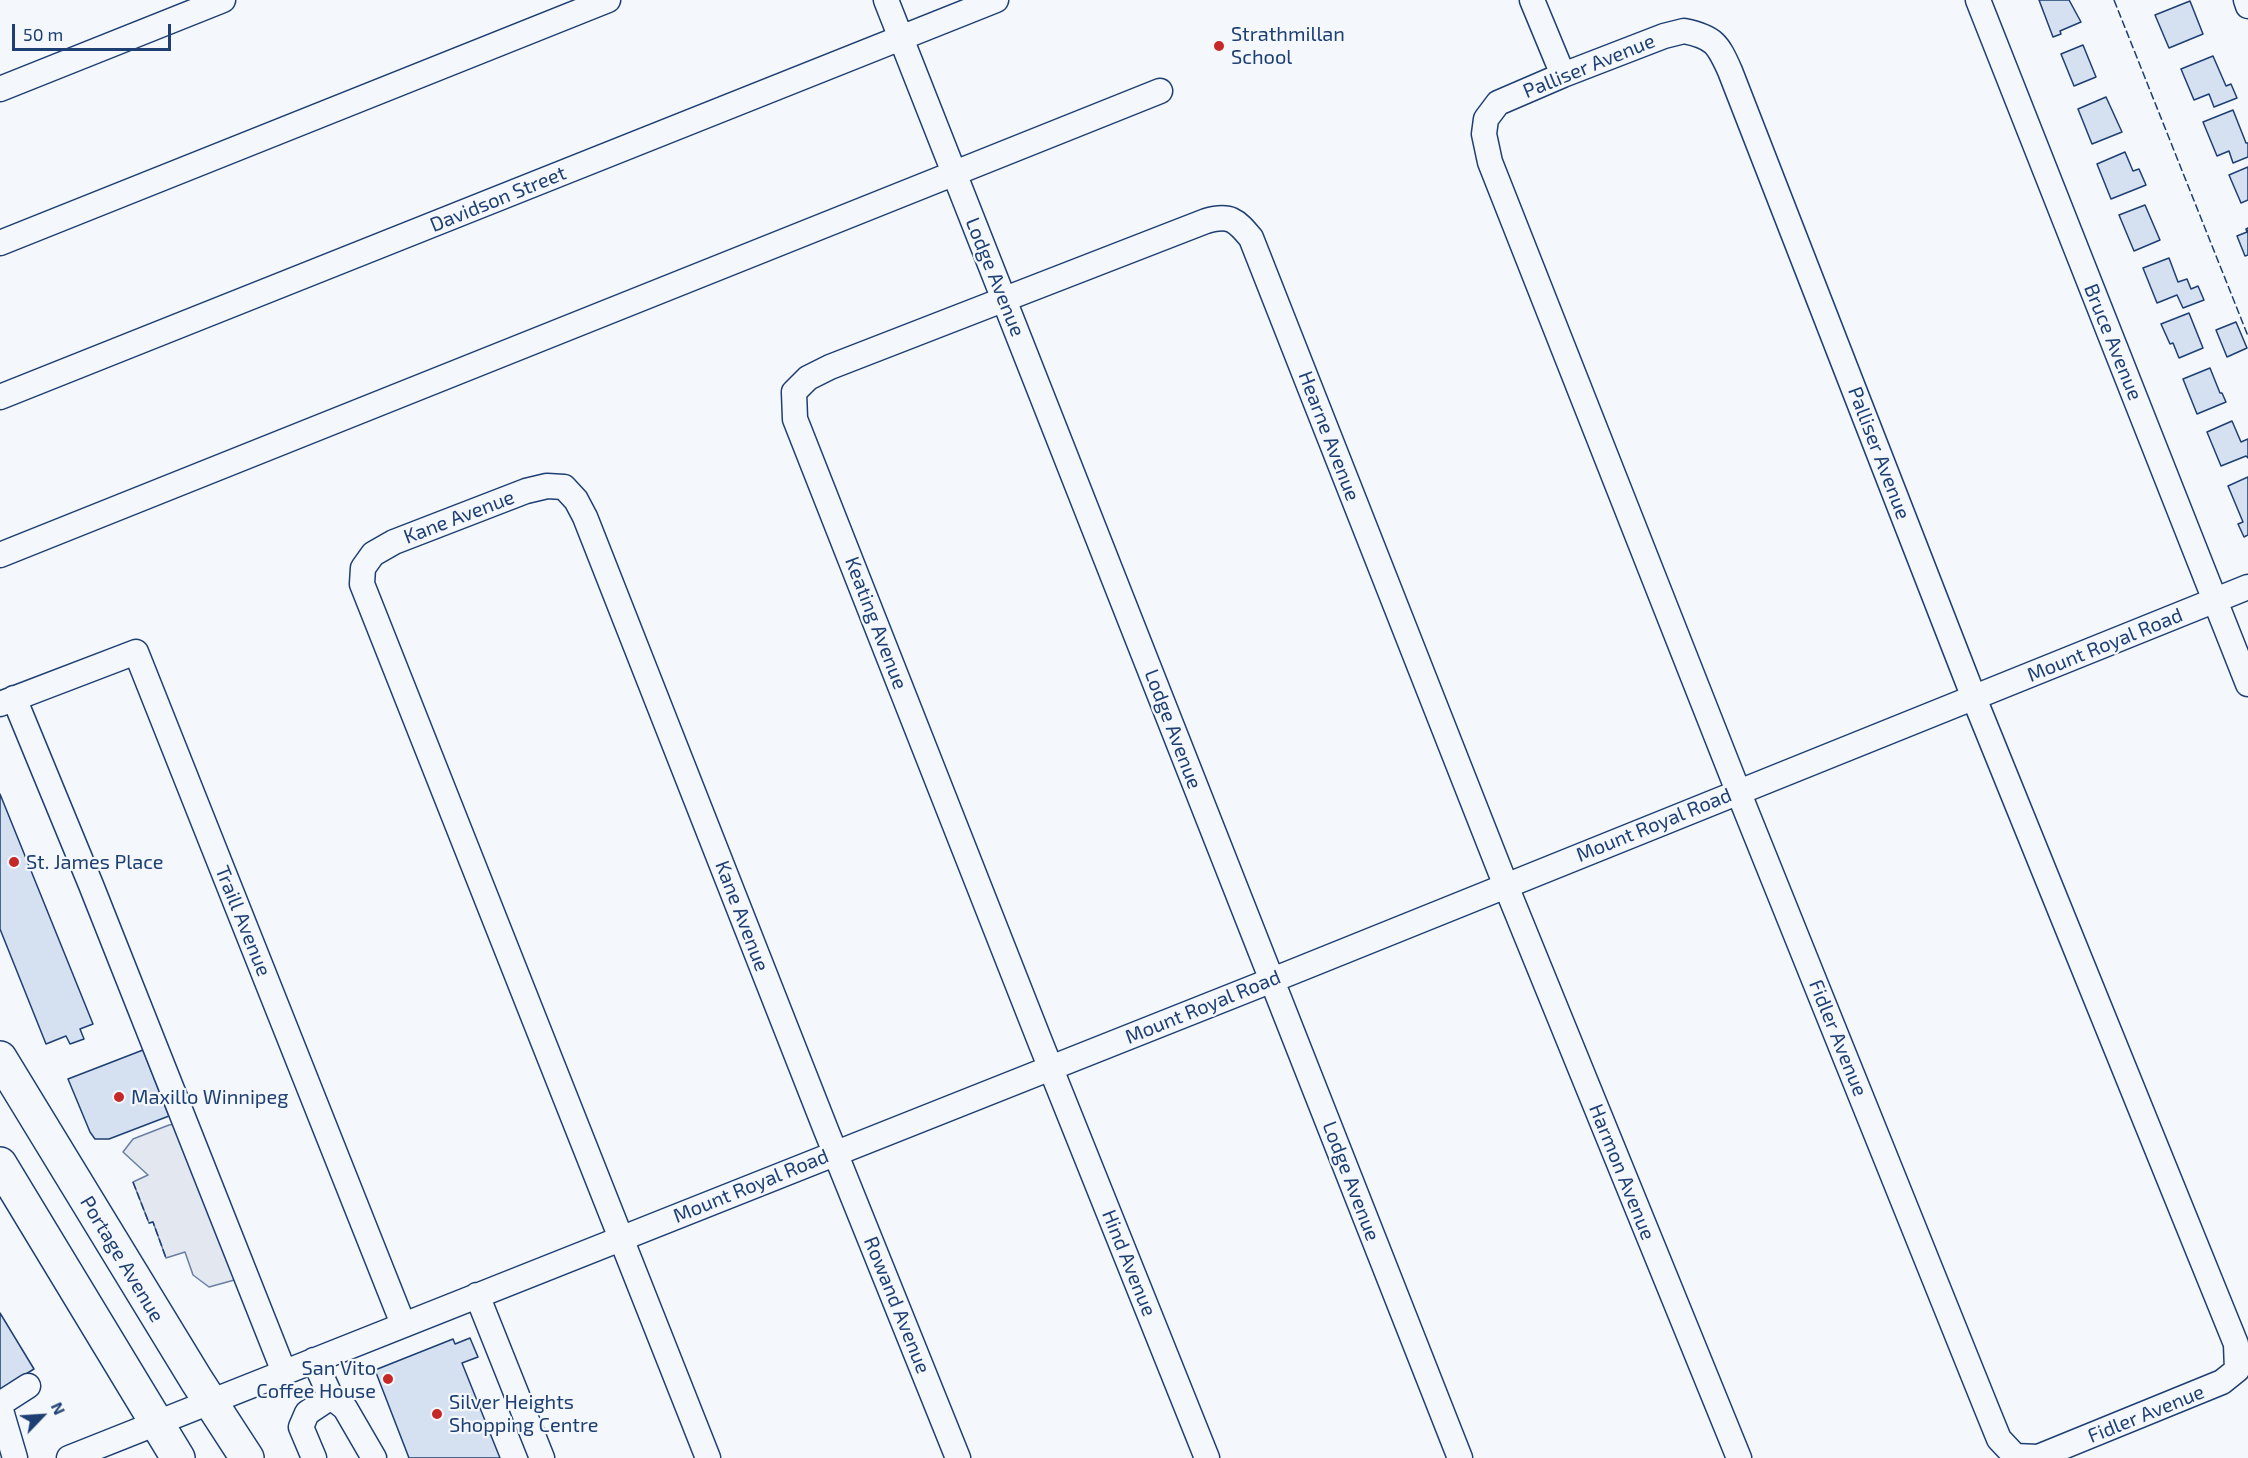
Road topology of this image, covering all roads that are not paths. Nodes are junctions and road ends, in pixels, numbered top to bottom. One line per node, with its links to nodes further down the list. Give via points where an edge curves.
1 (223, 0): 11 (street)
2 (608, 0): 14 (street)
3 (886, 0): 9 (street, Lodge Avenue)
4 (996, 0): 9 (street, Davidson Street)
5 (1532, 0): 10 (street)
6 (1978, 0): 19 (street, Bruce Avenue)
7 (2246, 0): 8 (street)
8 (2248, 6)
9 (901, 38): 13 (street, Lodge Avenue); 16 (street, Davidson Street)
10 (1563, 75): 21 (street, Palliser Avenue, via 1684,31 1703,35 1720,49); 23 (street, Palliser Avenue, via 1498,103 1486,119 1484,134 1490,162)
11 (0, 89)
12 (1160, 91): 13 (street)
13 (954, 174): 15 (street, Lodge Avenue); 17 (street)
14 (0, 243)
15 (1004, 299): 24 (street, Hearne Avenue, via 1206,221 1220,217 1237,221 1251,238); 25 (street, Lodge Avenue); 27 (street, Keating Avenue, via 807,378 794,392 795,419)
16 (0, 397)
17 (0, 555)
18 (2248, 587): 19 (street, Mount Royal Road)
19 (2215, 600): 20 (street, Bruce Avenue); 21 (street, Mount Royal Road)
20 (2248, 684)
21 (1974, 698): 23 (street, Mount Royal Road); 23 (street, Fidler Avenue, via 2236,1344 2237,1370 2222,1382 2038,1457 2015,1456 1999,1438)
22 (7, 701): 32 (street, Traill Avenue, via 136,652); 34 (street, via 100,907)
23 (1738, 791): 24 (street, Mount Royal Road)
24 (1506, 886): 25 (street, Mount Royal Road); 51 (street, Harmon Avenue)
25 (1272, 980): 27 (street, Mount Royal Road); 50 (street, Lodge Avenue)
26 (0, 1058): 37 (highway, Portage Avenue)
27 (1050, 1067): 28 (street, Mount Royal Road); 49 (street, Hind Avenue)
28 (835, 1153): 30 (street, Mount Royal Road); 30 (street, Kane Avenue, via 576,500 564,488 548,486 526,491 394,542 373,554 363,568 362,584); 48 (street, Rowand Avenue)
29 (0, 1164): 39 (highway)
30 (620, 1239): 31 (street, Mount Royal Road); 47 (street)
31 (477, 1295): 32 (street, Mount Royal Road); 46 (street)
32 (403, 1324): 33 (street, Mount Royal Road)
33 (314, 1360): 34 (street, Mount Royal Road); 36 (street)
34 (284, 1372): 37 (street, Mount Royal Road)
35 (28, 1386): 38 (street)
36 (331, 1397): 44 (street, via 307,1413 301,1427); 45 (street, via 345,1408)
37 (210, 1402): 39 (street, Mount Royal Road); 43 (highway, Portage Avenue)
38 (0, 1406): 40 (street)
39 (157, 1424): 41 (street, Mount Royal Road); 42 (highway)
40 (15, 1458)
41 (69, 1458)
42 (178, 1458)
43 (247, 1458)
44 (314, 1458)
45 (374, 1458)
46 (542, 1458)
47 (708, 1458)
48 (958, 1458)
49 (1207, 1458)
50 (1460, 1458)
51 (1739, 1458)

